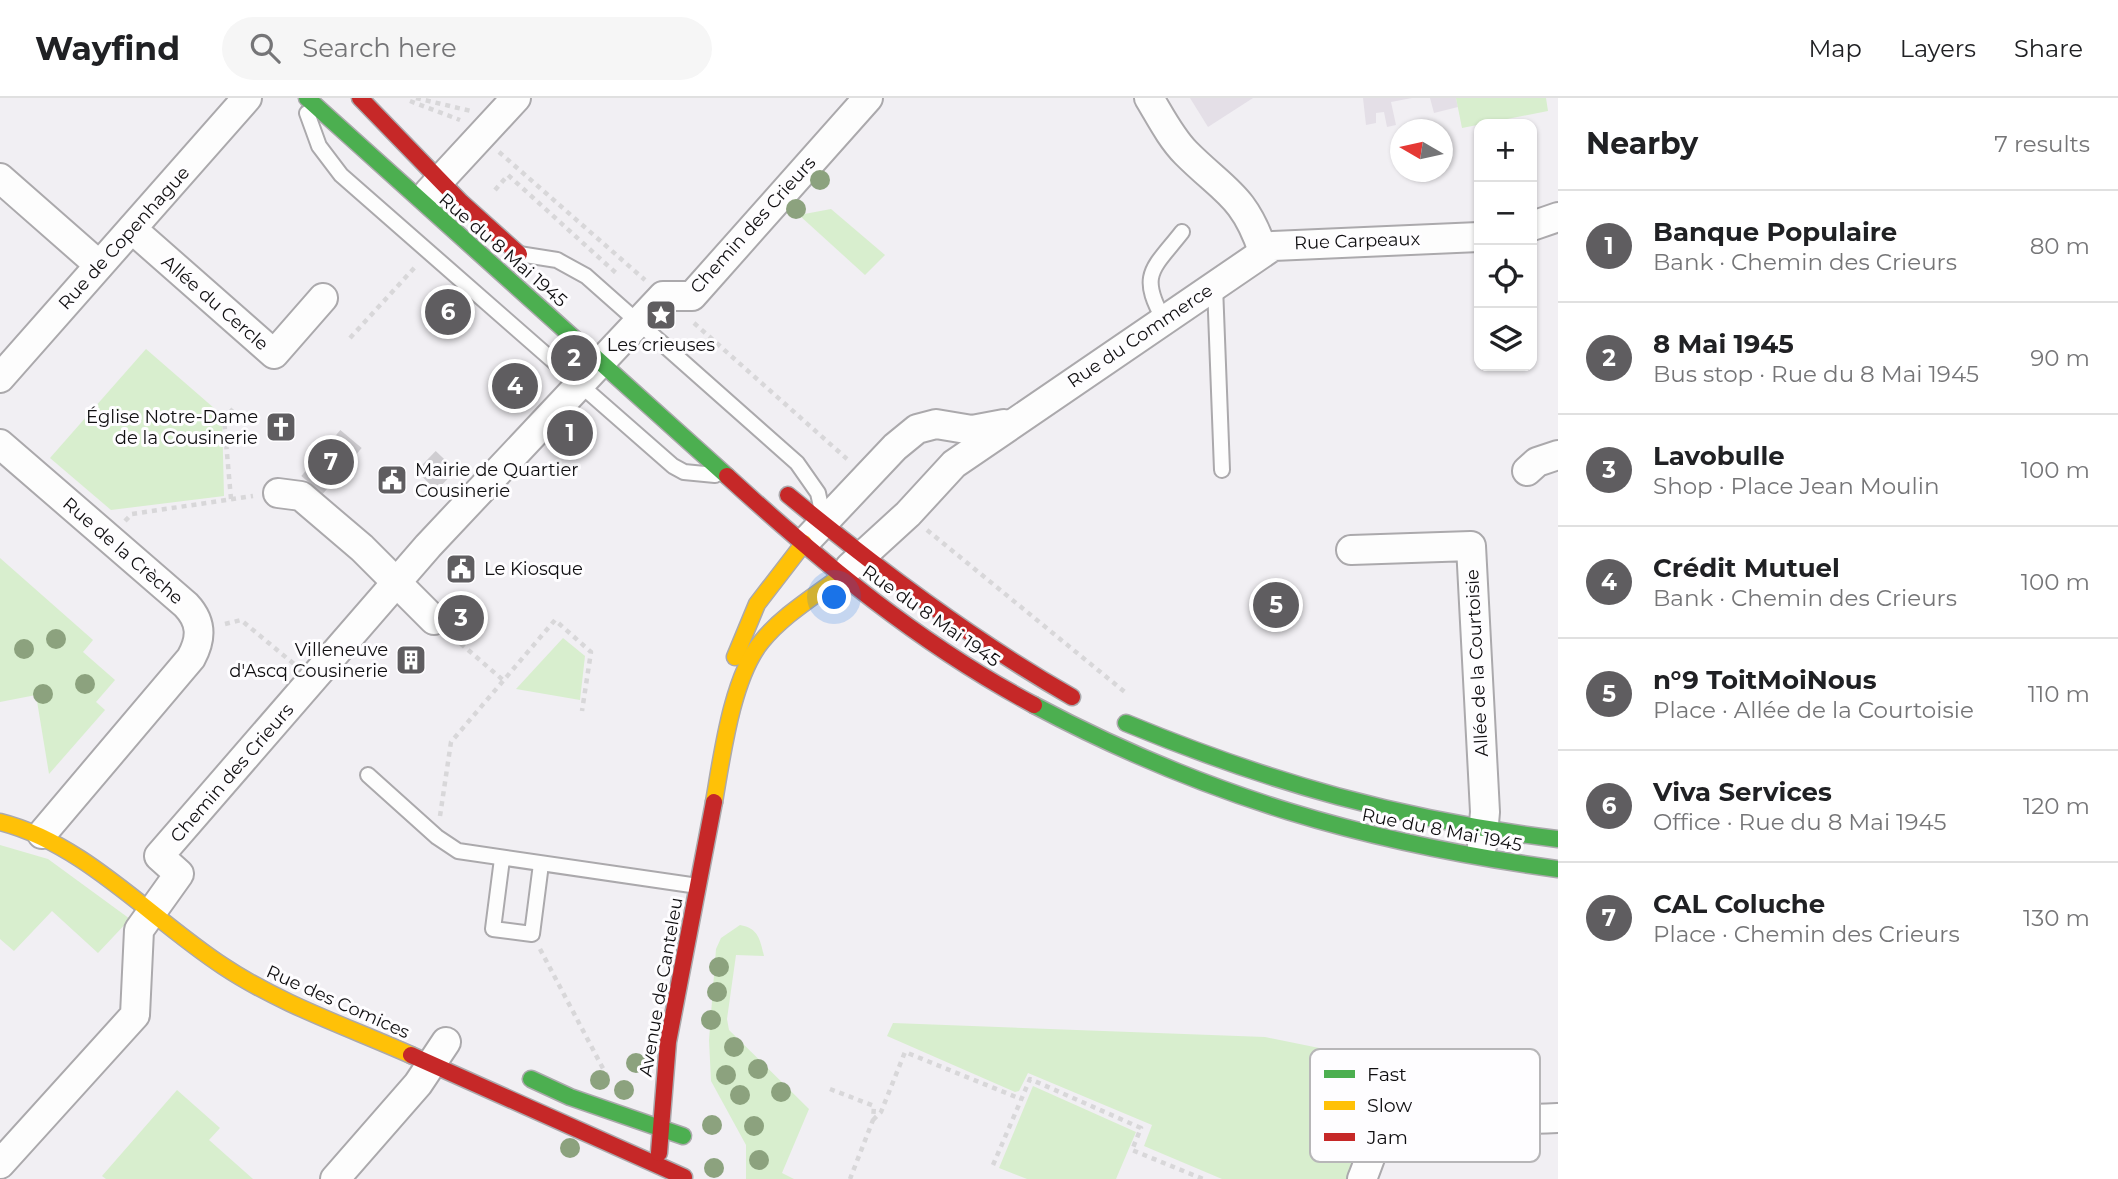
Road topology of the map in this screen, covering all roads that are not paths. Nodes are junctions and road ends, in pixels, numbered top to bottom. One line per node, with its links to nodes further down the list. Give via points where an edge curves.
1 (247, 98): 12 (street, Rue de Copenhague)
2 (305, 98): 9 (main road, Rue du 8 Mai 1945); 25 (lane, via 318,146 341,175)
3 (360, 98): 8 (main road, Rue du 8 Mai 1945)
4 (516, 98): 8 (street)
5 (867, 98): 22 (street, Chemin des Crieurs, via 692,296 663,296)
6 (1149, 98): 15 (street, via 1186,153 1239,201)
7 (0, 178): 17 (street)
8 (440, 180): 9 (street); 16 (main road, Rue du 8 Mai 1945)
9 (419, 202): 23 (main road, Rue du 8 Mai 1945)
10 (1558, 217): 11 (street)
11 (1537, 224)
12 (132, 229): 17 (street, Rue de Copenhague); 20 (street, Allée du Cercle, via 274,354)
13 (1182, 232): 21 (lane, via 1155,266 1149,285)
14 (1474, 237): 15 (street, Rue Carpeaux, via 1283,243)
15 (1263, 251): 19 (street, Rue du Commerce)
16 (519, 254): 18 (main road, Rue du 8 Mai 1945); 22 (lane, via 573,267)
17 (99, 265): 24 (street, Rue de Copenhague)
18 (538, 271)
19 (1214, 285): 21 (street, Rue du Commerce); 29 (lane)
20 (323, 298)
21 (1164, 320): 26 (street, Rue du Commerce)
22 (638, 322): 23 (street, Chemin des Crieurs); 34 (lane, via 797,463 818,493)
23 (615, 347): 25 (street, Chemin des Crieurs); 31 (main road, Rue du 8 Mai 1945)
24 (0, 378)
25 (581, 383): 31 (lane, via 673,466 684,472); 38 (street, Chemin des Crieurs, via 461,494 428,546)
26 (1017, 420): 34 (street, Rue du Commerce, via 972,430 926,424 908,434); 36 (street, Rue du Commerce, via 954,464)
27 (0, 444): 45 (street, Rue de la Crèche, via 186,605 200,630 191,658)
28 (1558, 455): 30 (street, via 1536,462)
29 (1222, 470)
30 (1527, 471)
31 (729, 475): 34 (main road, Rue du 8 Mai 1945)
32 (771, 480): 34 (main road, Rue du 8 Mai 1945)
33 (297, 491): 38 (street)
34 (813, 533): 36 (main road, Rue du 8 Mai 1945); 37 (main road, Rue du 8 Mai 1945); 42 (main road, Avenue de Canteleu, via 747,622 730,680)
35 (1351, 550): 46 (street, Allée de la Courtoisie, via 1471,546)
36 (861, 556): 37 (street, Rue du Commerce); 40 (main road, Rue du 8 Mai 1945, via 994,649)
37 (841, 576): 42 (main road, Avenue de Canteleu, via 760,643 741,683); 50 (main road, Rue du 8 Mai 1945, via 877,606 976,672 1122,751 1266,808 1400,844)
38 (397, 583): 39 (street); 54 (street, Chemin des Crieurs, via 159,856 179,874)
39 (434, 620)
40 (1092, 708)
41 (1114, 718): 46 (main road, Rue du 8 Mai 1945, via 1226,765 1338,801)
42 (727, 731): 53 (main road, Avenue de Canteleu)
43 (368, 775): 49 (lane, via 458,851)
44 (0, 821): 45 (main road, Rue des Comices)
45 (44, 831): 48 (main road, Rue des Comices); 54 (main road, Rue des Comices, via 79,858)
46 (1484, 831): 47 (main road, Rue du 8 Mai 1945); 50 (street, Allée de la Courtoisie)
47 (1558, 839)
48 (86, 843)
49 (502, 859): 51 (lane); 51 (lane, via 493,929 532,934)
50 (1480, 859): 52 (main road, Rue du 8 Mai 1945)
51 (541, 863): 53 (lane)
52 (1558, 869)
53 (699, 886): 55 (main road, Avenue de Canteleu); 60 (main road, Avenue de Canteleu, via 668,1042)
54 (162, 897): 56 (main road, Rue des Comices, via 229,972 257,988); 63 (street, Chemin des Crieurs, via 139,930 135,1015)
55 (687, 1033)
56 (443, 1048): 64 (main road, Rue des Comices); 65 (street, via 418,1084)
57 (520, 1075): 60 (main road, Rue des Comices)
58 (1540, 1118): 59 (street)
59 (1558, 1118)
60 (659, 1128): 61 (main road, Rue des Comices); 64 (main road, Avenue de Canteleu)
61 (684, 1155): 64 (main road, Rue des Comices)
62 (1369, 1162): 66 (street)
63 (0, 1164)
64 (660, 1173)
65 (335, 1179)
66 (1362, 1179)

